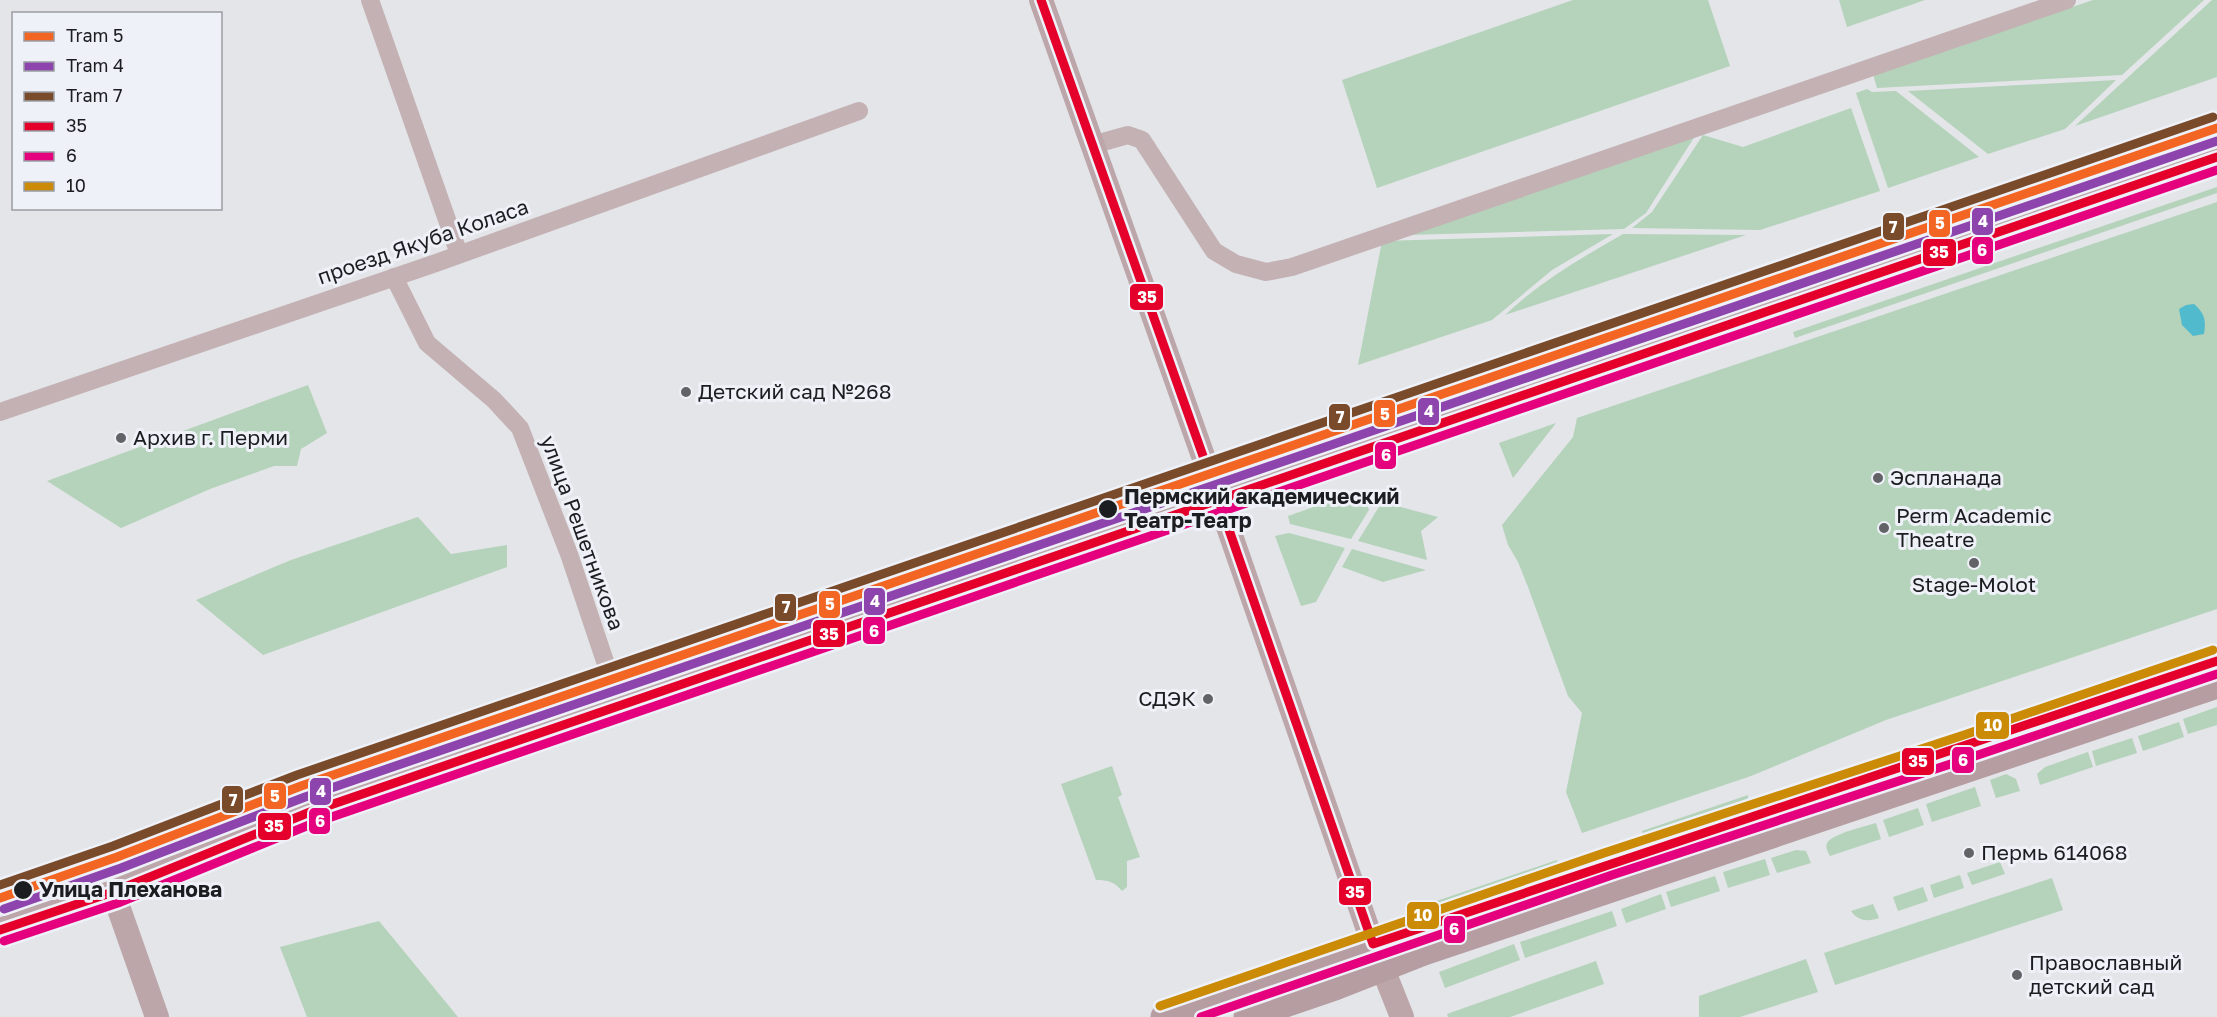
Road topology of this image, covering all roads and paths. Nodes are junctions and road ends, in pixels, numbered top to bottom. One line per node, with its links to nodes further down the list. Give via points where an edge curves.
1 (370, 0): 7 (street)
2 (1041, 0): 5 (main road)
3 (2067, 0): 5 (street, via 1292,267 1266,272 1236,264 1214,251 1142,140 1128,135)
4 (859, 111): 7 (street, проезд Якуба Коласа)
5 (1092, 145): 10 (main road)
6 (2217, 157): 10 (main road)
7 (459, 254): 8 (street, проезд Якуба Коласа)
8 (394, 277): 9 (street, проезд Якуба Коласа); 13 (street, улица Решетникова, via 427,343 494,400 520,428 569,554)
9 (0, 412)
10 (1219, 501): 13 (main road); 16 (main road)
11 (2217, 661): 16 (main road, via 1608,864)
12 (2217, 685): 16 (main road, via 1435,948)
13 (620, 706): 14 (main road, via 310,812)
14 (113, 892): 15 (main road); 17 (main road)
15 (0, 930)
16 (1378, 956): 18 (main road); 19 (main road, via 1335,987); 20 (main road)
17 (157, 1017)
18 (1164, 1017)
19 (1247, 1017)
20 (1402, 1017)

